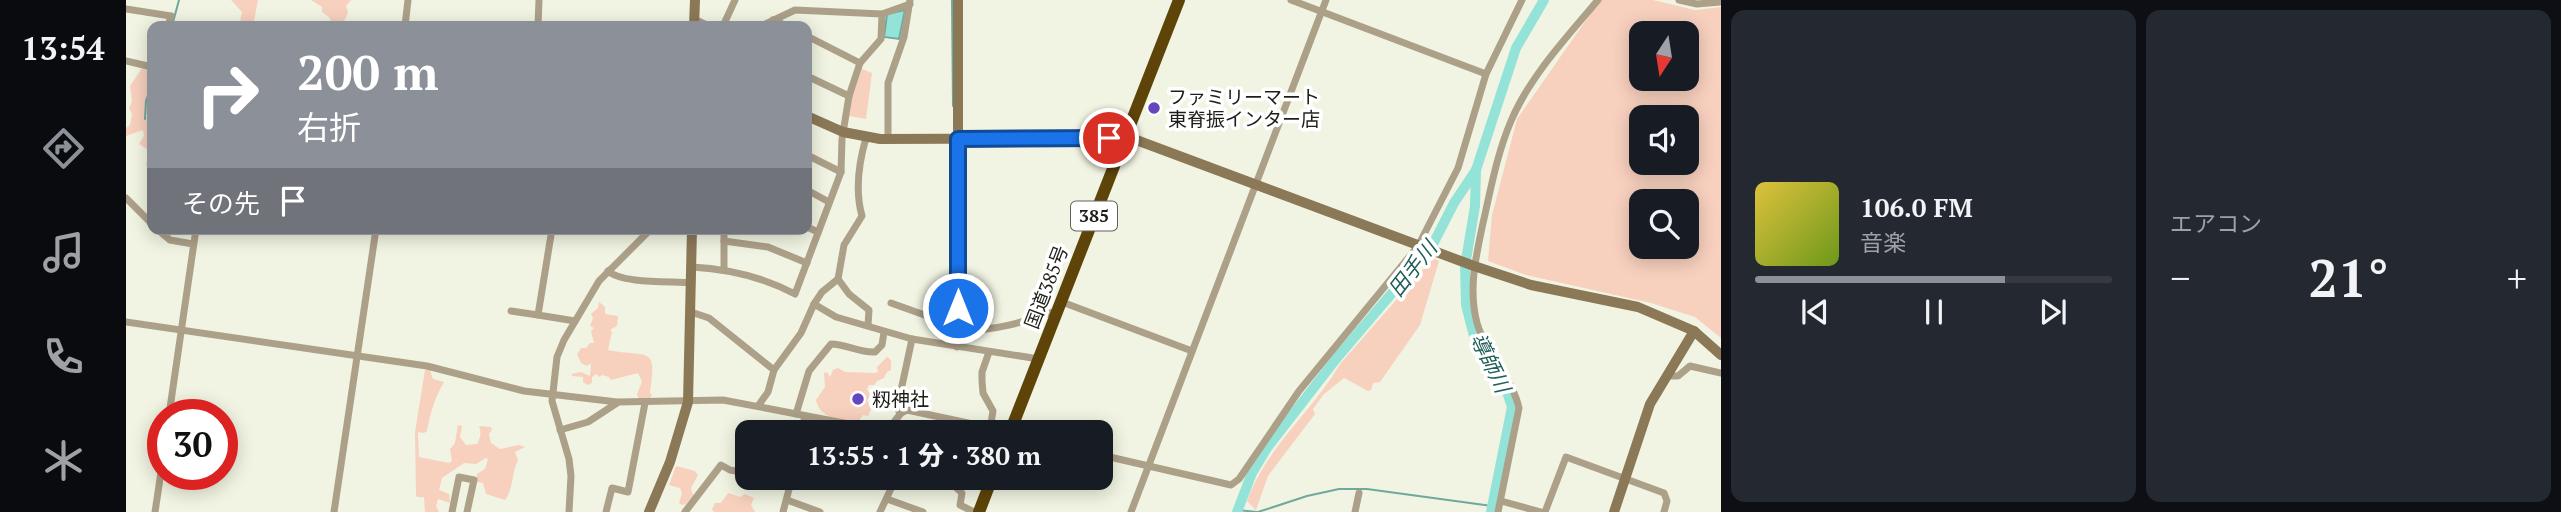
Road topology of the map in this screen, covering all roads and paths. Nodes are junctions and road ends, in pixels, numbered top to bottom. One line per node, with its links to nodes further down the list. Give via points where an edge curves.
1 (408, 0): 19 (street)
2 (539, 0): 20 (street)
3 (695, 0): 21 (street)
4 (735, 0): 22 (street)
5 (958, 0): 35 (street)
6 (1179, 0): 33 (highway, 国道385号 / 385)
7 (1291, 0): 15 (street)
8 (1326, 0): 15 (street)
9 (1522, 0): 27 (street)
10 (1598, 0): 56 (street, via 1555,52 1512,120 1489,192)
11 (1683, 0): 13 (street)
12 (910, 2): 16 (street); 34 (street, via 905,37 888,83)
13 (1721, 2)
14 (126, 9): 18 (street, via 171,16)
15 (1321, 12): 27 (street); 38 (street)
16 (882, 14): 17 (street, via 795,10); 25 (street, via 881,39)
17 (773, 20)
18 (170, 21)
19 (406, 21)
20 (538, 21)
21 (694, 21)
22 (725, 21)
23 (812, 39): 25 (street)
24 (126, 61): 26 (street)
25 (860, 63): 29 (street)
26 (147, 66)
27 (1486, 74): 54 (street, via 1458,169)
28 (812, 78): 29 (street)
29 (849, 96): 31 (street)
30 (812, 118): 31 (street)
31 (843, 132): 32 (street); 37 (street)
32 (866, 138): 34 (street); 60 (street, via 857,200 862,216 844,245)
33 (1125, 138): 35 (street); 38 (street); 64 (highway, 国道385号 / 385)
34 (888, 139): 35 (street)
35 (958, 139): 71 (street)
36 (812, 158): 37 (street)
37 (841, 172): 41 (street)
38 (1256, 184): 54 (street); 77 (street)
39 (812, 193): 41 (street)
40 (126, 198): 42 (street)
41 (829, 202): 44 (street)
42 (147, 219)
43 (812, 229): 44 (street)
44 (818, 232): 55 (street)
45 (164, 235): 53 (street)
46 (195, 235): 53 (street)
47 (375, 235): 80 (street)
48 (551, 235): 67 (street)
49 (646, 235): 59 (street)
50 (692, 235): 57 (street)
51 (724, 235): 52 (street)
52 (724, 241): 55 (street, via 768,247); 58 (street)
53 (193, 244): 72 (street)
54 (1418, 246): 56 (street); 102 (street, via 1299,391 1240,479 1231,485)
55 (807, 263): 58 (street, via 795,294 771,282)
56 (1474, 266): 73 (street, via 1531,285 1638,307); 113 (street, via 1472,295 1477,323 1519,408)
57 (692, 267): 58 (street); 61 (street)
58 (724, 270)
59 (608, 271): 61 (street, via 627,279); 68 (street)
60 (838, 279): 63 (street); 70 (street, via 869,310)
61 (692, 283): 66 (street)
62 (891, 303): 71 (street)
63 (814, 304): 70 (street, via 836,317); 82 (street, via 801,333)
64 (1060, 306): 71 (street, via 1028,321 980,331); 77 (street); 81 (highway, 国道385号 / 385)
65 (511, 311): 67 (street)
66 (691, 312): 82 (street, via 709,318); 88 (street)
67 (538, 315): 68 (street)
68 (575, 321): 85 (street, via 560,348)
69 (126, 322): 72 (street)
70 (867, 325): 74 (street)
71 (958, 328): 76 (street)
72 (181, 330): 80 (street); 86 (street)
73 (1694, 331): 79 (street); 84 (street)
74 (884, 332): 75 (street); 92 (street, via 882,345 875,352 831,344 809,371)
75 (912, 339): 76 (street); 91 (street, via 897,409)
76 (957, 346): 78 (street)
77 (1192, 351): 102 (street)
78 (989, 352): 81 (street); 98 (street, via 982,388 993,411)
79 (1721, 355)
80 (357, 356): 85 (street, via 427,366 496,386); 115 (street)
81 (1039, 359): 99 (highway, 国道385号 / 385)
82 (774, 370): 90 (street)
83 (1721, 373): 84 (street, via 1690,366 1678,376)
84 (1667, 376): 104 (street, via 1650,404)
85 (552, 394): 87 (street); 100 (street)
86 (171, 399)
87 (617, 402): 89 (street); 100 (street, via 588,422)
88 (688, 402): 89 (street); 90 (street, via 723,400); 120 (street)
89 (645, 403): 119 (street, via 628,492 612,488)
90 (758, 407): 92 (street)
91 (901, 413): 96 (street); 97 (street, via 907,410)
92 (796, 414): 93 (street)
93 (805, 416): 94 (street); 95 (street)
94 (804, 420)
95 (828, 420)
96 (897, 420)
97 (951, 420)
98 (992, 420)
99 (1015, 420)
100 (560, 430): 118 (street, via 570,468)
101 (1113, 457): 102 (street)
102 (1149, 466): 127 (street)
103 (735, 471): 121 (street, via 721,465)
104 (1626, 479): 130 (street, via 1566,457); 131 (street); 132 (street, via 1664,492)
105 (158, 490): 114 (street)
106 (788, 490): 112 (street)
107 (890, 490): 111 (street)
108 (959, 490): 126 (street, via 962,508)
109 (986, 490): 126 (highway)
110 (1359, 493): 128 (street)
111 (887, 499): 124 (street); 125 (street)
112 (787, 500): 122 (street); 123 (street)
113 (1501, 501): 129 (street); 130 (street)
114 (155, 512)
115 (334, 512)
116 (452, 512): 117 (street, via 459,477 474,480)
117 (467, 512)
118 (569, 512)
119 (606, 512)
120 (649, 512)
121 (685, 512)
122 (783, 512)
123 (820, 512)
124 (880, 512)
125 (923, 512)
126 (976, 512)
127 (1131, 512)
128 (1355, 512)
129 (1498, 512)
130 (1543, 512)
131 (1614, 512)
132 (1664, 512)

